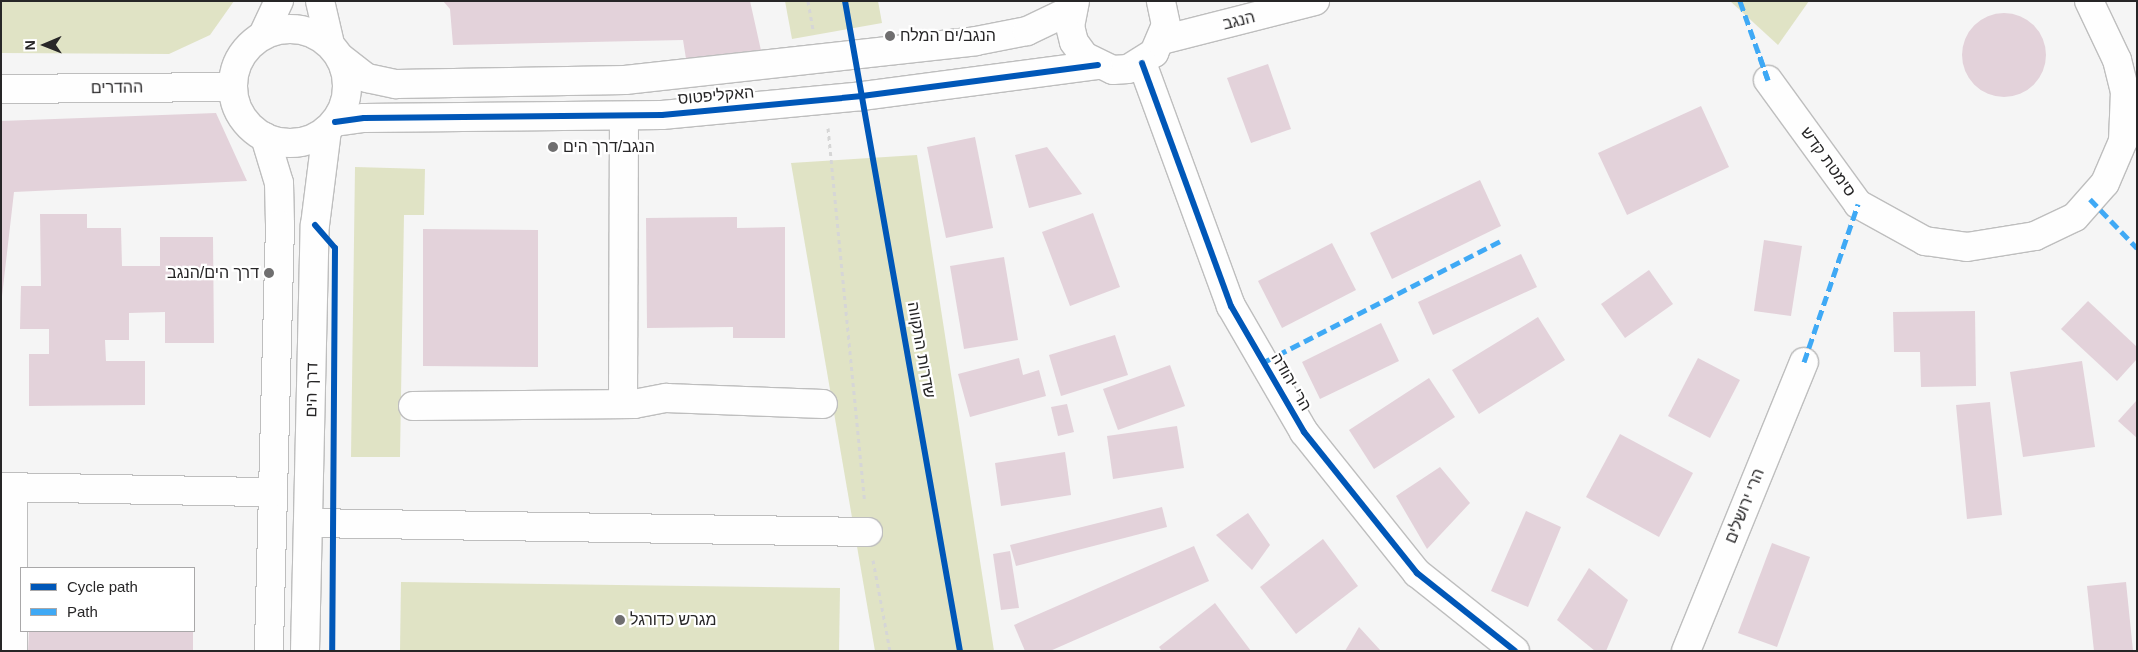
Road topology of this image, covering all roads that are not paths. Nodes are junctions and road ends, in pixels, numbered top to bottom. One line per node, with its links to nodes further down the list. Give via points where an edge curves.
1 (279, 1): 7 (street)
2 (320, 1): 9 (street)
3 (1161, 1): 8 (street, via 1166,25)
4 (1315, 1): 8 (street, הנגב)
5 (2089, 1): 12 (street, סימטת קדש, via 2117,60 2125,92 2123,141 2105,183 2075,217 2035,236 1967,247 1925,241 1858,204)
6 (1073, 6): 9 (street, האקליפטוס, via 1027,31 976,42 625,80 396,84 367,78); 11 (street, via 1074,42)
7 (263, 35): 9 (street, via 299,28); 13 (street, via 243,52)
8 (1162, 40): 10 (street)
9 (336, 51): 16 (street, via 347,94)
10 (1142, 63): 11 (street, האקליפטוס, via 1113,70); 29 (street, הרי יהודה, via 1231,306 1304,432 1417,573)
11 (1098, 65): 15 (street, האקליפטוס, via 825,100)
12 (1768, 80)
13 (233, 87): 14 (street, ההדרים); 17 (street, via 240,113)
14 (1, 89)
15 (624, 116): 16 (street, האקליפטוס, via 373,117); 19 (street)
16 (331, 126): 17 (street, via 301,143); 24 (street, דרך הים, via 316,225)
17 (265, 137): 23 (street, via 279,183)
18 (1804, 362): 30 (street, הרי ירושלים)
19 (623, 404): 20 (street, via 666,398); 21 (street)
20 (823, 404)
21 (413, 406)
22 (7, 487): 23 (street); 26 (street)
23 (273, 492): 27 (street)
24 (308, 523): 25 (street); 28 (street, דרך הים)
25 (868, 532)
26 (13, 651)
27 (269, 651)
28 (305, 651)
29 (1515, 651)
30 (1686, 651)

